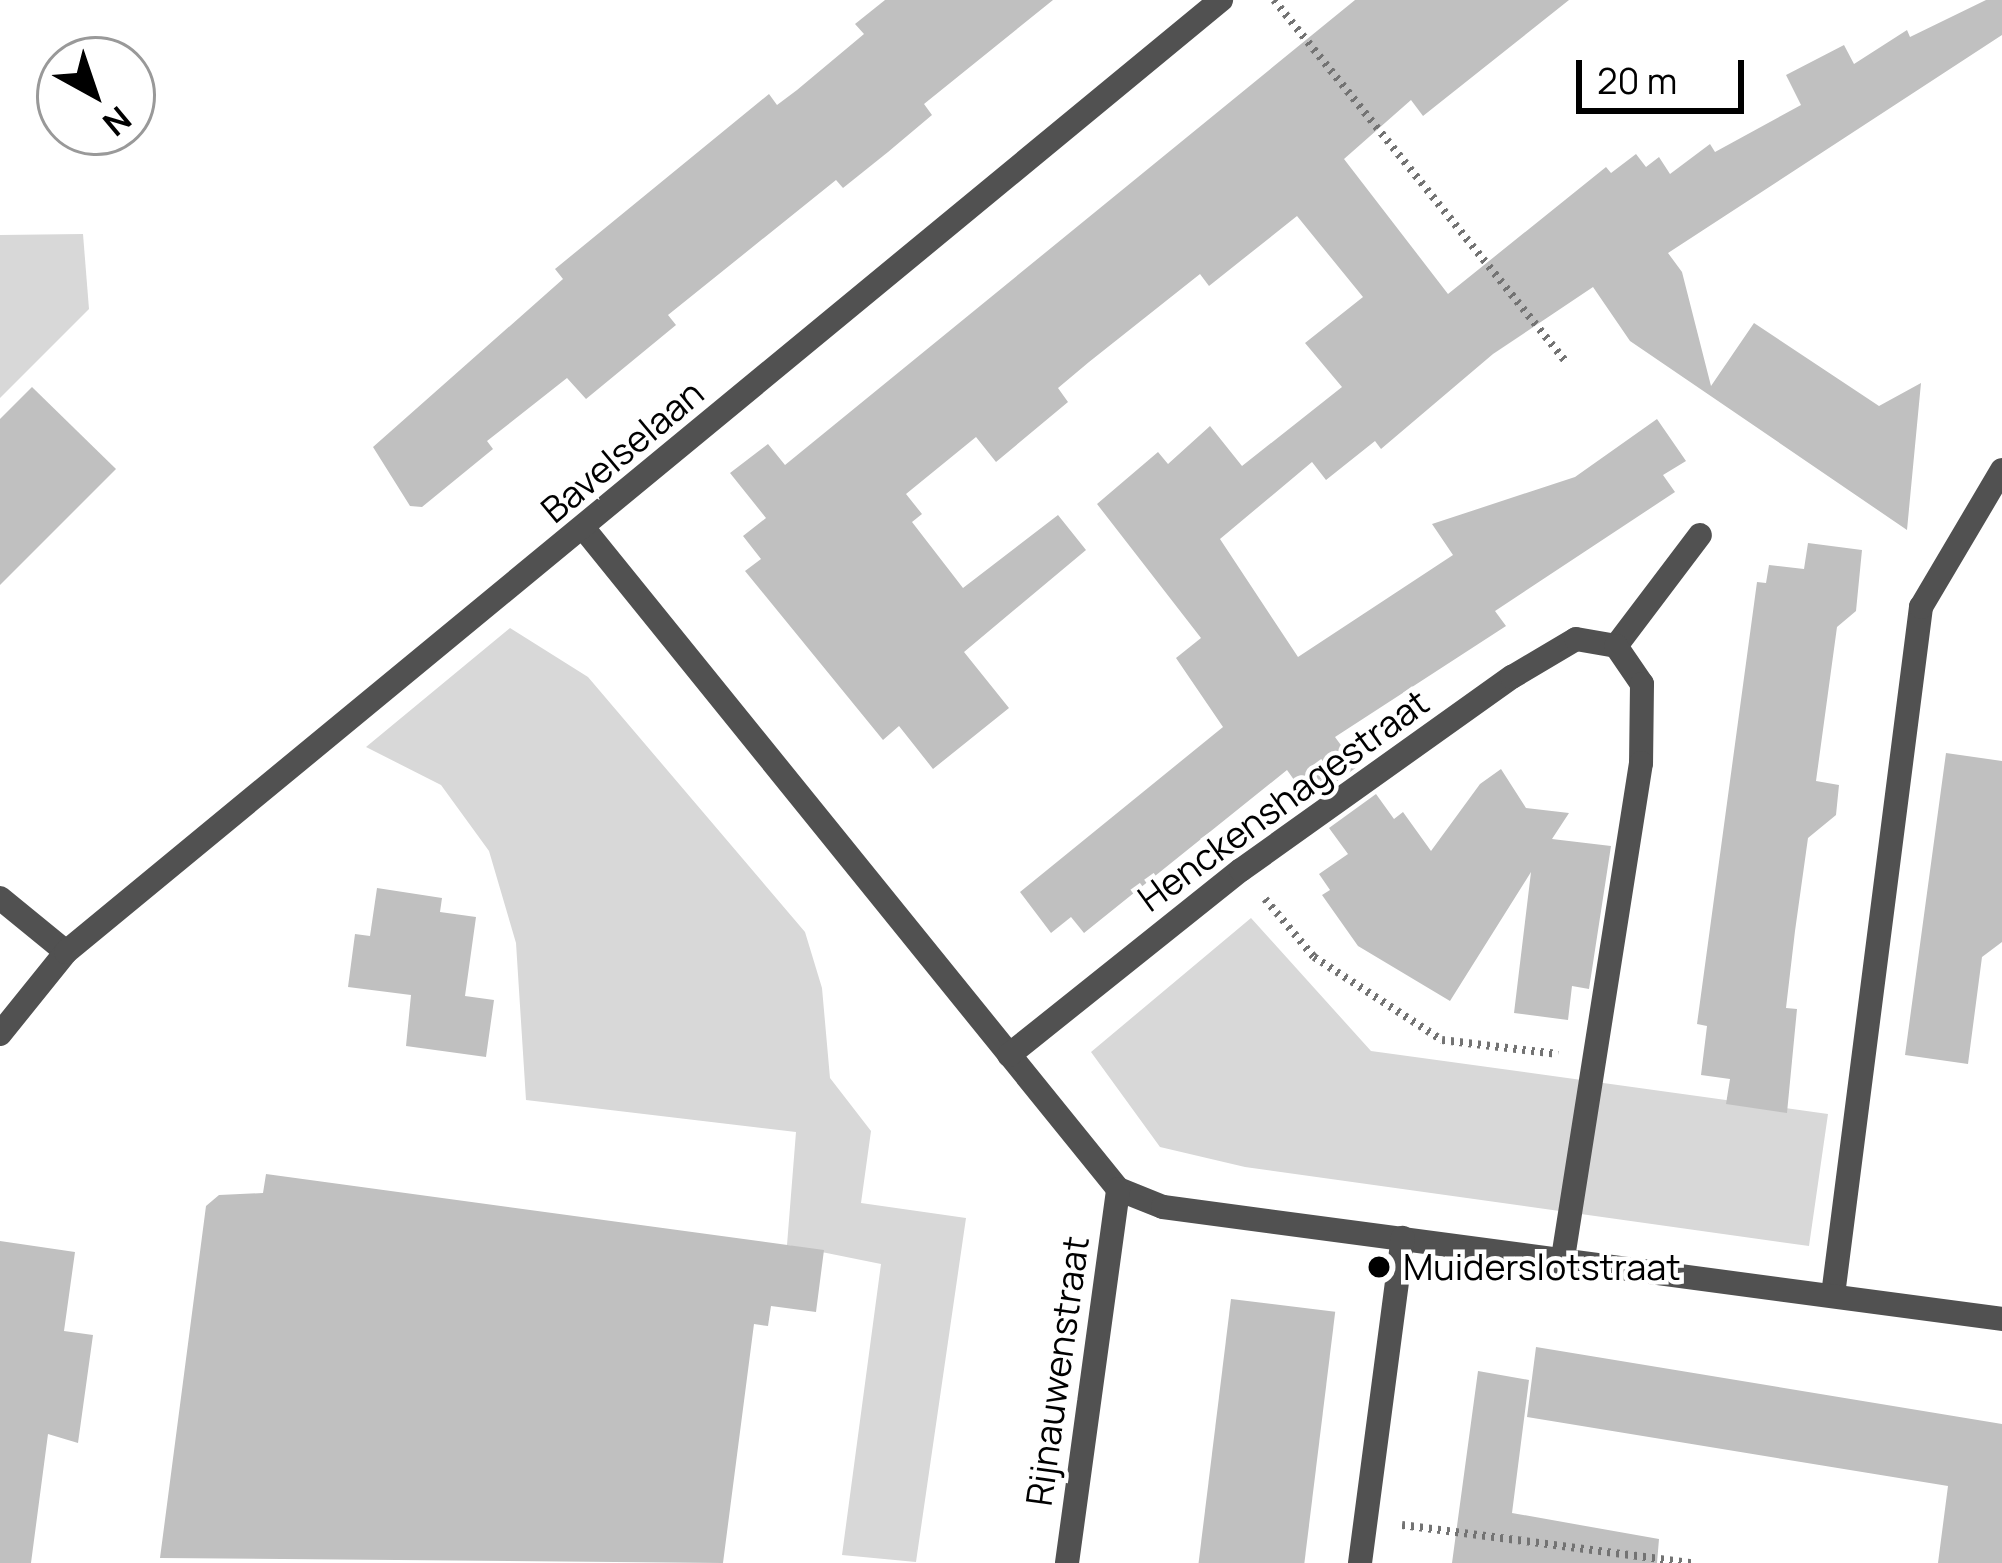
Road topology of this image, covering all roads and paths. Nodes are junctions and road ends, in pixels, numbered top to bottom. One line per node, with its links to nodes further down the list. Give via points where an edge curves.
1 (1221, 0): 5 (street, Bavelselaan)
2 (1274, 0): 3 (path)
3 (1567, 363)
4 (2002, 470): 17 (street, via 1921,607)
5 (585, 530): 10 (street, Bavelselaan); 12 (street)
6 (1700, 535): 7 (street)
7 (1616, 646): 8 (street, Henckenshagestraat, via 1576,639); 13 (street, via 1642,684 1641,763)
8 (1241, 870): 12 (street, Henckenshagestraat); 13 (path, via 1314,957 1442,1040)
9 (0, 898): 10 (street)
10 (66, 952): 11 (street, Bavelselaan)
11 (0, 1034)
12 (1009, 1055): 14 (street)
13 (1595, 1059): 16 (street)
14 (1118, 1189): 15 (street, via 1163,1207); 20 (street, Rijnauwenstraat)
15 (1403, 1238): 16 (street); 19 (street)
16 (1562, 1264): 17 (street)
17 (1833, 1294): 18 (street)
18 (2002, 1319)
19 (1367, 1520): 21 (street); 22 (path)
20 (1066, 1563)
21 (1360, 1563)
22 (1692, 1563)

